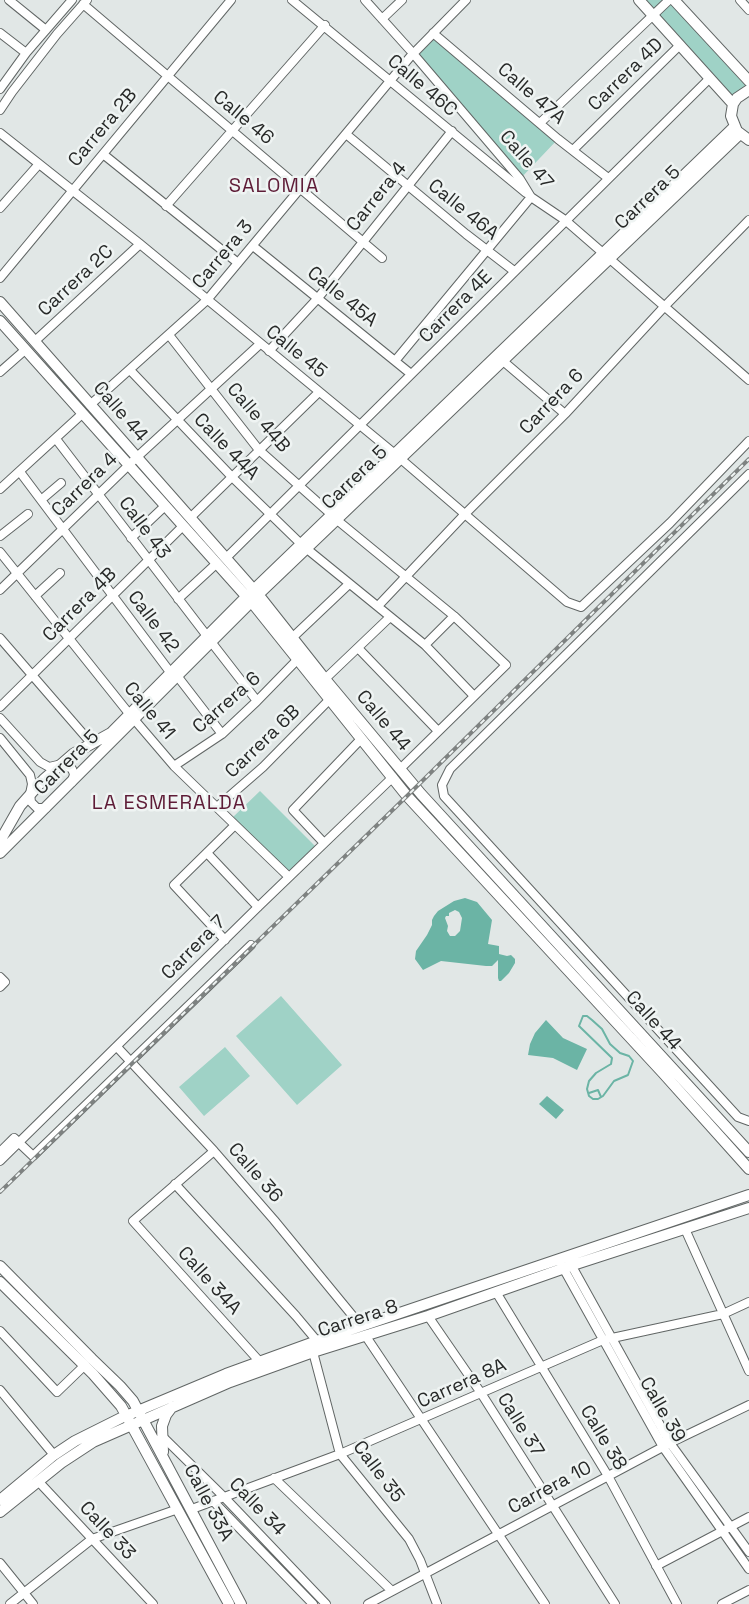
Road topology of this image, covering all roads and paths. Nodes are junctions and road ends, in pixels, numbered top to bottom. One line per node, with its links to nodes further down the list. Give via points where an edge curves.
1 (9, 0): 17 (street)
2 (72, 0): 17 (street)
3 (231, 0): 23 (street, Carrera 2B)
4 (292, 0): 16 (street, Calle 46C)
5 (365, 0): 15 (street, Calle 47)
6 (402, 0): 15 (street)
7 (466, 0): 19 (street, Carrera 3)
8 (639, 0): 14 (main road)
9 (669, 0): 14 (street)
10 (674, 0): 26 (main road)
11 (740, 0): 13 (street)
12 (85, 2): 23 (street, Calle 46); 30 (street)
13 (749, 10)
14 (653, 15): 20 (main road); 31 (street)
15 (382, 19): 22 (street, Calle 47)
16 (325, 25): 25 (street, Calle 46C); 32 (street)
17 (46, 30): 21 (street)
18 (0, 33): 21 (street)
19 (433, 33): 22 (street, Carrera 3); 31 (street, Calle 47A)
20 (680, 45): 24 (main road); 37 (street, Carrera 4D)
21 (26, 54): 27 (street)
22 (413, 54): 25 (street, Carrera 3); 44 (street, Calle 47, via 520,179)
23 (168, 76): 32 (street, Calle 46); 38 (street, Carrera 2B)
24 (710, 78): 29 (main road); 40 (street, Carrera 4E)
25 (390, 81): 33 (street, Calle 46C); 35 (street, Carrera 3)
26 (749, 82)
27 (0, 89)
28 (749, 90): 29 (main road)
29 (734, 104): 36 (main road, via 731,116)
30 (0, 110)
31 (540, 123): 37 (street, Calle 47A)
32 (232, 130): 42 (street, Calle 46); 45 (street)
33 (452, 132): 41 (street, Carrera 4); 44 (street, Calle 46C)
34 (1, 133): 39 (street, Calle 45)
35 (346, 134): 41 (street, Calle 46A); 42 (street, Carrera 3)
36 (741, 134): 53 (main road, Carrera 5)
37 (573, 150): 40 (street, Calle 47A)
38 (103, 154): 43 (street, Carrera 2B); 45 (street)
39 (39, 164): 43 (street, Calle 45); 46 (street)
40 (608, 178): 47 (street, Carrera 4E)
41 (408, 186): 49 (street, Carrera 4); 52 (street, Calle 46A)
42 (300, 189): 49 (street, Calle 46); 51 (street, Carrera 3)
43 (73, 190): 50 (street, Calle 45); 57 (street, Carrera 2B)
44 (531, 197): 47 (street, Calle 47); 52 (street)
45 (166, 206): 55 (street)
46 (0, 208)
47 (565, 220): 53 (street, Calle 47); 56 (street, Carrera 4E)
48 (749, 220): 61 (street, Carrera 6)
49 (362, 241): 54 (street, Calle 46); 58 (street, Carrera 4)
50 (140, 244): 59 (street, Calle 45); 65 (street, Carrera 2C)
51 (253, 246): 55 (street, Carrera 3); 58 (street, Calle 45A)
52 (486, 250): 56 (street, Calle 46A); 69 (street)
53 (606, 256): 61 (street, Calle 47); 70 (main road, Carrera 5); 85 (main road, Carrera 5)
54 (382, 258)
55 (238, 263): 59 (street, Carrera 3)
56 (514, 271): 73 (street, Carrera 4E)
57 (0, 278)
58 (318, 298): 68 (street, Carrera 4); 69 (street, Calle 45A)
59 (207, 300): 64 (street, Carrera 3); 66 (street, Calle 45)
60 (0, 302): 62 (main road, Calle 44)
61 (664, 307): 74 (street, Calle 47); 79 (street, Carrera 6)
62 (9, 312): 63 (main road); 65 (main road, Calle 44)
63 (0, 321): 67 (main road, Calle 44)
64 (169, 335): 71 (street, Carrera 3); 75 (street, Calle 44B)
65 (35, 341): 77 (main road, Calle 44)
66 (260, 344): 68 (street, Calle 45); 75 (street, Carrera 4)
67 (25, 350): 72 (street); 78 (main road, Calle 44)
68 (268, 351): 76 (street, Calle 45)
69 (395, 361): 73 (street, Calle 45A)
70 (503, 361): 79 (street); 85 (main road, Carrera 5)
71 (130, 370): 77 (street, Carrera 3); 80 (street, Calle 44A)
72 (0, 372)
73 (411, 374): 81 (street, Carrera 4E)
74 (749, 380)
75 (211, 389): 80 (street, Carrera 4); 84 (street, Calle 44B)
76 (319, 392): 81 (street, Calle 45); 84 (street, Carrera 4B)
77 (90, 405): 86 (main road, Calle 44)
78 (82, 414): 82 (street); 87 (main road, Calle 44)
79 (565, 414): 99 (street, Carrera 6)
80 (176, 420): 86 (street, Carrera 4); 90 (street, Calle 44A)
81 (360, 425): 85 (street, Calle 45); 92 (street, Carrera 4E)
82 (56, 439): 88 (street); 94 (street, Calle 43)
83 (749, 441): 99 (street, Calle 45, via 670,523 581,607 567,602)
84 (259, 450): 90 (street, Carrera 4B); 92 (street, Calle 44B)
85 (398, 456): 99 (street, Calle 45); 100 (main road, Carrera 5)
86 (136, 457): 87 (street, Carrera 4); 101 (main road, Calle 44)
87 (128, 465): 94 (street, Carrera 4); 96 (main road, Calle 44)
88 (20, 472): 93 (street); 95 (street, Calle 42)
89 (749, 474): 161 (street, via 450,768 442,785 444,796 738,1117)
90 (232, 477): 98 (street, Calle 44A); 101 (street, Carrera 4B)
91 (61, 484): 95 (street)
92 (299, 486): 98 (street, Carrera 4E); 100 (street, Calle 44B)
93 (0, 489)
94 (98, 494): 102 (street, Carrera 4); 104 (street, Calle 43)
95 (41, 500): 102 (street, Calle 42)
96 (165, 506): 101 (main road, Calle 44); 104 (street)
97 (28, 514): 103 (street)
98 (270, 514): 105 (street, Calle 44A); 108 (street, Carrera 4E)
99 (465, 514): 111 (street, Carrera 6)
100 (334, 517): 105 (main road, Carrera 5); 111 (street, Calle 44B)
101 (186, 522): 107 (street, Carrera 4B); 108 (main road, Calle 44)
102 (63, 529): 110 (street, Carrera 4); 114 (street, Calle 42)
103 (0, 536)
104 (132, 538): 107 (street, Calle 43)
105 (304, 546): 112 (street, Calle 44A); 116 (main road, Carrera 5)
106 (0, 552): 110 (street, Calle 41)
107 (148, 560): 114 (street, Carrera 4B); 117 (street, Calle 43)
108 (221, 561): 116 (main road, Calle 44); 117 (street, Carrera 4E)
109 (60, 572): 115 (street)
110 (17, 573): 113 (street, Carrera 4); 115 (street, Calle 41)
111 (407, 576): 118 (street, Carrera 6); 119 (street, Calle 44B)
112 (349, 584): 118 (street, Calle 44A); 123 (street)
113 (0, 590)
114 (112, 595): 122 (street, Carrera 4B); 129 (street, Calle 42)
115 (36, 596): 122 (street, Calle 41)
116 (253, 596): 123 (main road, Calle 44); 124 (main road, Carrera 5); 127 (main road, Calle 44)
117 (178, 599): 124 (street, Calle 43)
118 (378, 606): 120 (street, Calle 44A)
119 (454, 616): 125 (street); 131 (street, Calle 44B, via 506,665)
120 (390, 617): 125 (street, Calle 44A); 126 (street)
121 (0, 638): 128 (street)
122 (69, 638): 128 (street, Carrera 4B); 135 (street, Calle 41)
123 (292, 638): 130 (main road, Calle 44)
124 (209, 639): 129 (main road, Carrera 5); 133 (street, Calle 43)
125 (425, 646): 131 (street, Calle 44A)
126 (358, 648): 130 (street); 137 (street)
127 (298, 659): 132 (main road, Calle 44); 133 (street, Carrera 6)
128 (32, 675): 134 (street, Carrera 4B); 141 (street)
129 (174, 675): 135 (main road, Carrera 5); 138 (street, Calle 42)
130 (325, 679): 144 (main road, Calle 44)
131 (474, 696): 137 (street)
132 (330, 699): 140 (main road, Calle 44); 149 (street, Carrera 6B, via 263,767)
133 (257, 701): 138 (street, Carrera 6)
134 (0, 707)
135 (132, 717): 141 (main road, Carrera 5); 143 (street, Calle 41); 146 (main road, Carrera 5)
136 (0, 718): 142 (street, via 40,762 49,767)
137 (438, 731): 144 (street)
138 (222, 734): 143 (street, Carrera 6)
139 (0, 738): 147 (street, via 30,775)
140 (361, 739): 145 (main road, Calle 44); 152 (street, via 292,810)
141 (91, 743): 142 (main road, Carrera 5)
142 (57, 766): 146 (street, via 68,765 72,769 74,779); 147 (main road, Carrera 5)
143 (174, 766): 149 (street, Calle 41)
144 (400, 769): 165 (main road, Calle 44)
145 (393, 777): 152 (street, Carrera 7); 167 (main road, Calle 44)
146 (71, 784): 148 (main road, Carrera 5)
147 (30, 794): 148 (street, via 31,802 37,808); 151 (main road, Carrera 5)
148 (49, 806): 153 (main road, Carrera 5)
149 (217, 807): 150 (street, Calle 41)
150 (235, 825): 154 (street); 155 (street, Calle 41)
151 (1, 839)
152 (324, 843): 155 (street, Carrera 7)
153 (0, 853)
154 (207, 853): 156 (street); 157 (street, via 174,885)
155 (289, 877): 156 (street, Carrera 7)
156 (258, 907): 157 (street, Carrera 7)
157 (226, 940): 159 (street, Carrera 7)
158 (251, 945): 160 (street)
159 (117, 1047): 160 (street, Calle 36); 162 (street, Carrera 7)
160 (131, 1062): 162 (street, via 33,1156); 163 (street, Calle 36)
161 (749, 1121)
162 (19, 1143): 164 (street, Carrera 7, via 14,1138); 166 (street, Carrera 7)
163 (214, 1151): 168 (street); 181 (street, Calle 36)
164 (0, 1152)
165 (749, 1152)
166 (0, 1162)
167 (749, 1169)
168 (175, 1184): 184 (street); 186 (street, Calle 34A, via 133,1221)
169 (749, 1195): 172 (main road, Carrera 8)
170 (749, 1208): 171 (main road, Carrera 8)
171 (685, 1229): 172 (main road, Carrera 8); 178 (street)
172 (565, 1263): 175 (main road, Carrera 8); 181 (main road, Carrera 8); 183 (street, Calle 39)
173 (0, 1266): 177 (main road)
174 (0, 1282): 180 (main road)
175 (496, 1292): 179 (main road, Carrera 8); 188 (street, Calle 38)
176 (749, 1302): 178 (street, Carrera 8A)
177 (44, 1310): 180 (main road); 194 (main road, via 133,1401)
178 (723, 1314): 183 (street, Carrera 8A); 189 (street)
179 (428, 1316): 181 (main road, Carrera 8); 191 (street, Calle 37)
180 (36, 1317): 187 (main road)
181 (363, 1330): 184 (main road, Carrera 8); 185 (main road, Carrera 8); 195 (street, Calle 36)
182 (0, 1331): 187 (street, via 57,1392)
183 (607, 1339): 188 (street, Carrera 8A); 197 (street, Calle 39)
184 (317, 1341): 186 (main road, Carrera 8)
185 (313, 1352): 193 (main road, Carrera 8); 198 (street, Calle 35)
186 (260, 1362): 194 (main road, Carrera 8, via 226,1374)
187 (84, 1366): 194 (main road)
188 (541, 1368): 191 (street, Carrera 8A); 201 (street, Calle 38)
189 (749, 1371)
190 (0, 1390): 199 (street)
191 (481, 1393): 195 (street, Carrera 8A); 208 (street, Calle 37)
192 (749, 1405): 197 (street, Carrera 10)
193 (173, 1406): 194 (main road, Carrera 8); 196 (main road, via 164,1420)
194 (136, 1418): 199 (main road, Carrera 8, via 75,1441); 200 (main road, Calle 33A); 203 (main road, Carrera 8, via 76,1452); 204 (main road, via 169,1475); 209 (main road, Calle 33A)
195 (421, 1420): 198 (street, Carrera 8A); 215 (street, Calle 36)
196 (162, 1436): 200 (main road); 205 (street, Calle 34)
197 (666, 1445): 201 (street, Carrera 10); 213 (street, Calle 39); 214 (street, Calle 39)
198 (340, 1454): 202 (street, Carrera 8A); 222 (street, Calle 35, via 409,1539)
199 (54, 1455): 206 (main road, Carrera 8)
200 (164, 1458): 204 (main road, Calle 33A)
201 (608, 1476): 208 (street, Carrera 10); 219 (street, Calle 38)
202 (274, 1478): 205 (street, Carrera 8A); 224 (street)
203 (38, 1481): 211 (main road, Carrera 8); 216 (street, Calle 33)
204 (178, 1483): 210 (main road, Calle 33A)
205 (224, 1497): 207 (street, Carrera 8A); 220 (street, Calle 34)
206 (0, 1500)
207 (213, 1501): 210 (street, Carrera 8A); 223 (street, Calle 34)
208 (552, 1506): 215 (street, Carrera 10); 237 (street, Calle 37)
209 (178, 1509): 216 (street); 230 (main road, Calle 33A)
210 (192, 1509): 231 (main road, Calle 33A)
211 (0, 1512)
212 (749, 1517): 213 (street)
213 (730, 1527): 214 (street); 217 (street, Calle 39)
214 (722, 1531): 219 (street); 221 (street, Calle 39)
215 (499, 1534): 222 (street, Carrera 10); 236 (street, Calle 36)
216 (92, 1539): 226 (street); 229 (street, Calle 33)
217 (749, 1552)
218 (0, 1563): 226 (street)
219 (656, 1566): 238 (street, Calle 38)
220 (293, 1569): 223 (street); 233 (street, Calle 34)
221 (749, 1569)
222 (424, 1574): 224 (street, Carrera 10); 235 (street, Calle 35)
223 (286, 1575): 232 (street, Calle 34)
224 (392, 1590): 234 (street, Carrera 10)
225 (749, 1590): 239 (street)
226 (24, 1593): 227 (street); 228 (street)
227 (10, 1604)
228 (33, 1604)
229 (151, 1604)
230 (228, 1604)
231 (241, 1604)
232 (313, 1604)
233 (326, 1604)
234 (368, 1604)
235 (437, 1604)
236 (545, 1604)
237 (615, 1604)
238 (677, 1604)
239 (722, 1604)

